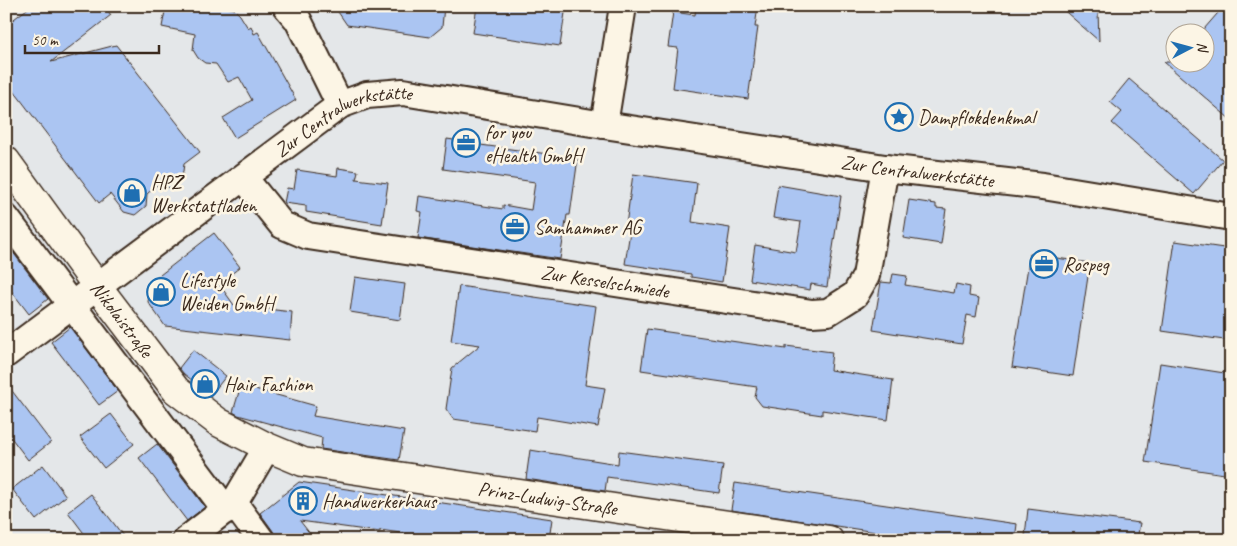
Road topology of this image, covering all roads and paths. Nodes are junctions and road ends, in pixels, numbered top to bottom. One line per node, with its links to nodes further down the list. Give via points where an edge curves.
1 (286, 6): 3 (street, via 298,20)
2 (623, 6): 4 (street)
3 (340, 105): 4 (street, Zur Centralwerkstätte, via 367,95 403,92); 7 (street, Zur Centralwerkstätte)
4 (604, 125): 6 (street, Zur Centralwerkstätte)
5 (6, 161): 10 (main road, Nikolaistraße)
6 (885, 168): 7 (street, Zur Kesselschmiede, via 866,276 855,295 828,312 812,314 308,236 282,225); 8 (street, Zur Centralwerkstätte, via 1043,186)
7 (244, 178): 10 (street, Zur Centralwerkstätte)
8 (1231, 217)
9 (6, 218): 11 (street)
10 (97, 286): 11 (street, Zur Centralwerkstätte); 13 (main road, Nikolaistraße, via 176,390 218,422)
11 (72, 304): 12 (street, Zur Centralwerkstätte); 14 (street)
12 (6, 354)
13 (267, 447): 14 (street); 17 (main road, Prinz-Ludwig-Straße, via 303,462)
14 (230, 506): 15 (street); 16 (street)
15 (186, 540)
16 (261, 540)
17 (829, 540)

